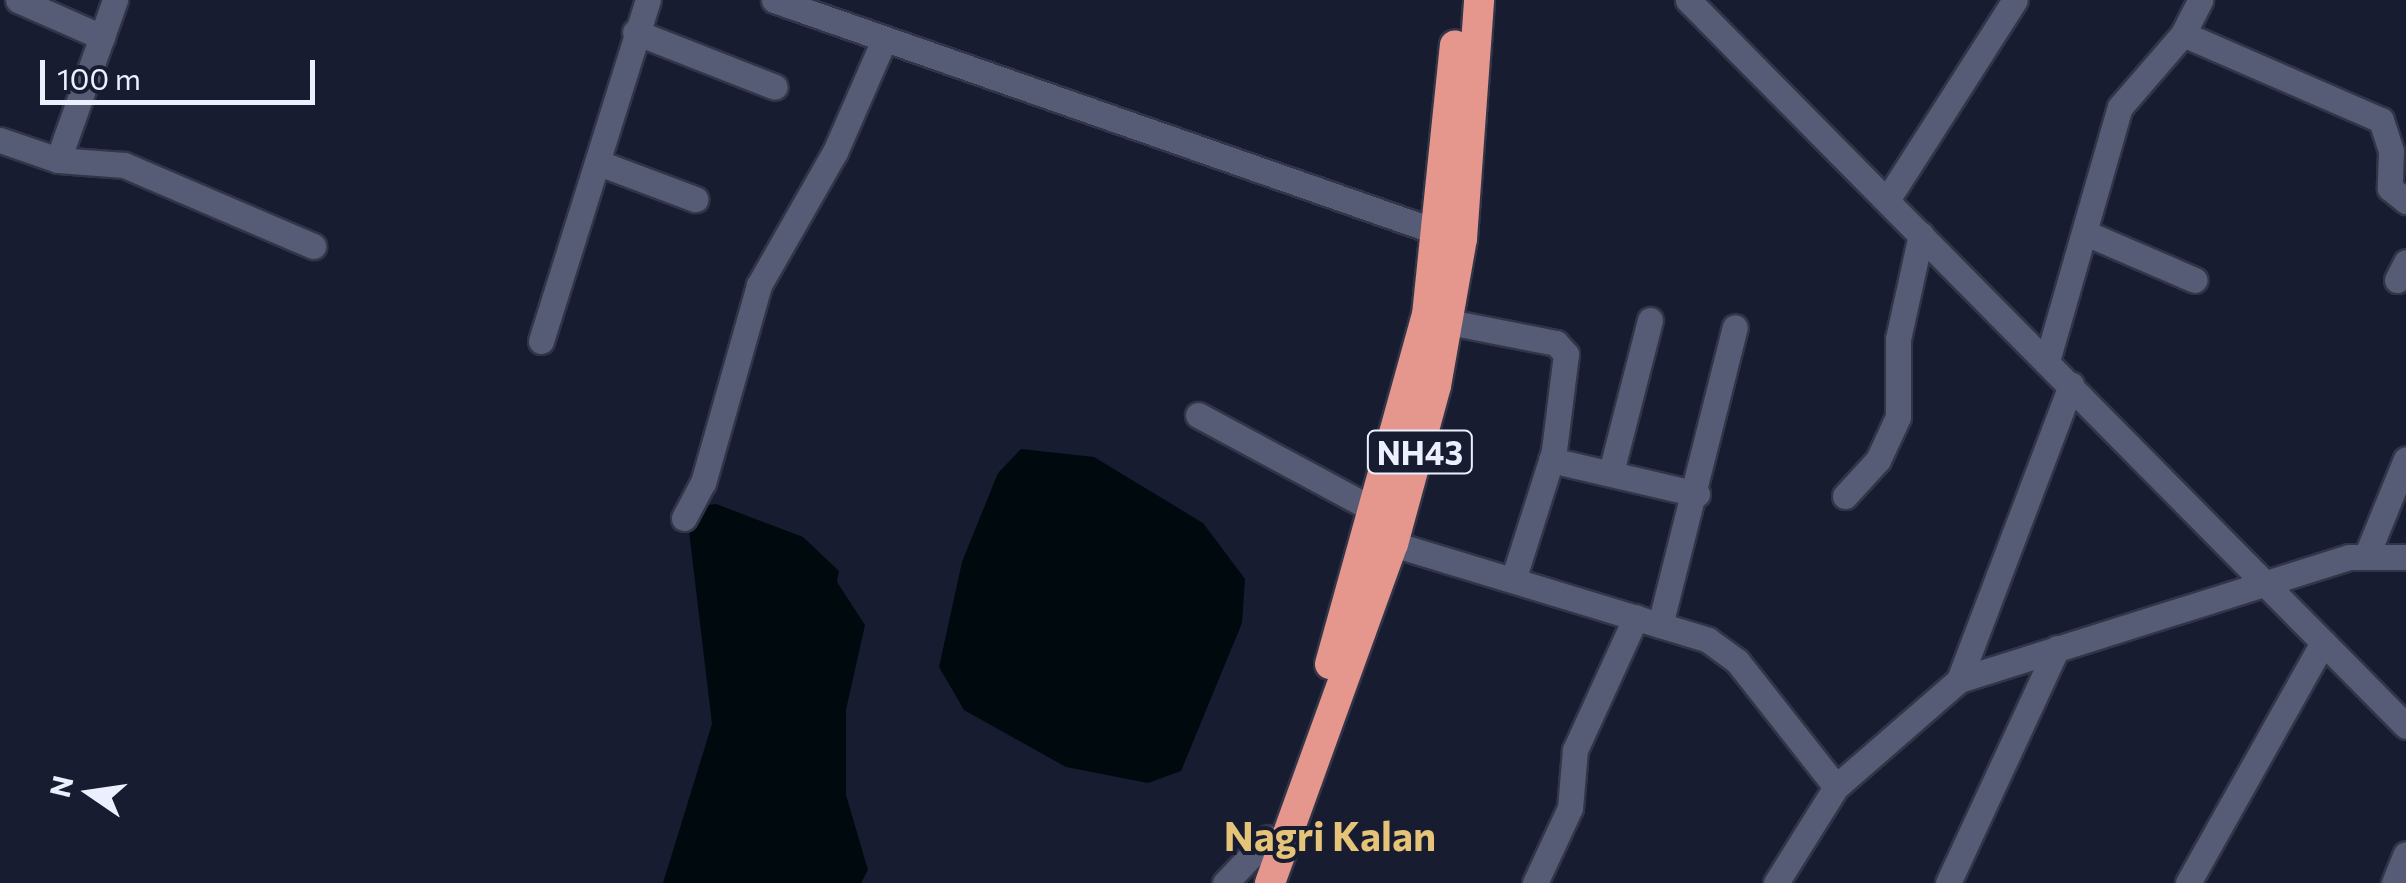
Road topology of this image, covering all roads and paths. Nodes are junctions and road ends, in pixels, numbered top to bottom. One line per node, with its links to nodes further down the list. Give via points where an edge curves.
1 (18, 0): 12 (street)
2 (114, 0): 12 (street)
3 (648, 0): 10 (street)
4 (774, 0): 13 (street)
5 (1458, 0): 23 (highway, NH43)
6 (1478, 0): 23 (highway, NH43)
7 (1688, 0): 19 (street)
8 (2015, 0): 19 (street)
9 (2200, 0): 11 (street)
10 (635, 32): 14 (street); 17 (street)
11 (2183, 34): 20 (street, via 2380,120 2391,151 2390,188); 22 (street, via 2128,90)
12 (102, 37): 16 (street)
13 (884, 40): 23 (street); 39 (street, via 852,118 759,285 707,470)
14 (775, 87)
15 (0, 140): 16 (street)
16 (58, 160): 24 (street, via 124,165)
17 (599, 163): 18 (street); 29 (street)
18 (695, 199)
19 (1888, 200): 21 (street)
20 (2406, 202)
21 (1921, 234): 30 (street); 37 (street, via 1898,339 1898,417 1878,460)
22 (2088, 234): 25 (street); 30 (street)
23 (1450, 237): 27 (highway, NH43); 38 (highway, NH43)
24 (312, 246)
25 (2195, 280)
26 (1650, 320): 35 (street)
27 (1449, 322): 34 (street, via 1563,347); 40 (highway, NH43)
28 (1735, 327): 36 (street)
29 (541, 341)
30 (2047, 361): 31 (street)
31 (2071, 385): 44 (street); 48 (street)
32 (1198, 415): 38 (street)
33 (2406, 459): 41 (street)
34 (1551, 460): 35 (street); 43 (street)
35 (1611, 472): 36 (street)
36 (1697, 494): 45 (street)
37 (1845, 496)
38 (1378, 512): 51 (highway, NH43)
39 (684, 518)
40 (1393, 544): 43 (street); 55 (highway, NH43)
41 (2368, 552): 42 (street); 44 (street)
42 (2406, 557)
43 (1514, 577): 45 (street)
44 (2260, 586): 46 (street); 47 (street)
45 (1648, 621): 50 (street, via 1708,640 1737,661); 56 (street, via 1575,750 1570,808)
46 (2323, 642): 49 (street); 59 (street)
47 (2057, 648): 48 (street); 58 (street)
48 (1960, 680): 50 (street)
49 (2406, 726)
50 (1836, 788): 57 (street)
51 (1268, 838): 53 (street); 54 (highway, NH43)
52 (2406, 854): 60 (street)
53 (1225, 883)
54 (1252, 883)
55 (1270, 883)
56 (1535, 883)
57 (1776, 883)
58 (1948, 883)
59 (2188, 883)
60 (2394, 883)

